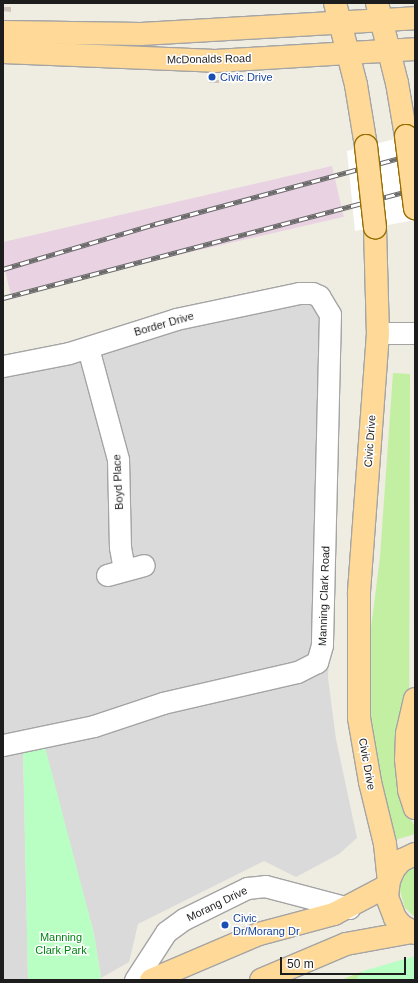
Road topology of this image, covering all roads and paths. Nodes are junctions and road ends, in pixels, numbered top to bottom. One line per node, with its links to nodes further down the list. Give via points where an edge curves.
1 (379, 11): 2 (main road); 3 (main road); 6 (main road)
2 (337, 12): 4 (main road, via 141,34); 8 (main road, Civic Drive)
3 (415, 18)
4 (3, 32)
5 (415, 49): 6 (main road, McDonalds Road)
6 (390, 51): 8 (main road, McDonalds Road); 9 (main road, bridge, via 406,136)
7 (3, 52): 8 (main road, McDonalds Road, via 202,60)
8 (348, 54): 11 (main road, Civic Drive, bridge, via 366,146 375,228)
9 (415, 208)
10 (324, 302): 13 (street, Border Drive, via 312,293 299,293 176,319); 17 (street, Manning Clark Road, via 330,314 331,345 322,645 316,662 298,672 178,699 94,726)
11 (378, 333): 12 (street); 20 (main road, Civic Drive, via 359,593 359,718 386,852)
12 (415, 333)
13 (88, 348): 14 (street, Border Drive); 15 (street, Boyd Place, via 118,459 120,547)
14 (3, 366)
15 (125, 570)
16 (415, 699): 18 (main road, via 406,752 409,790)
17 (3, 745)
18 (415, 808)
19 (415, 854): 20 (main road, via 402,860)
20 (388, 883): 21 (main road); 22 (main road, Civic Drive, via 387,897 392,913 402,926)
21 (349, 908): 23 (street, Morang Drive, via 265,886 247,888 184,919 166,932); 24 (main road, via 259,934)
22 (413, 933): 25 (main road, via 346,944)
23 (136, 980)
24 (151, 980)
25 (261, 980)

